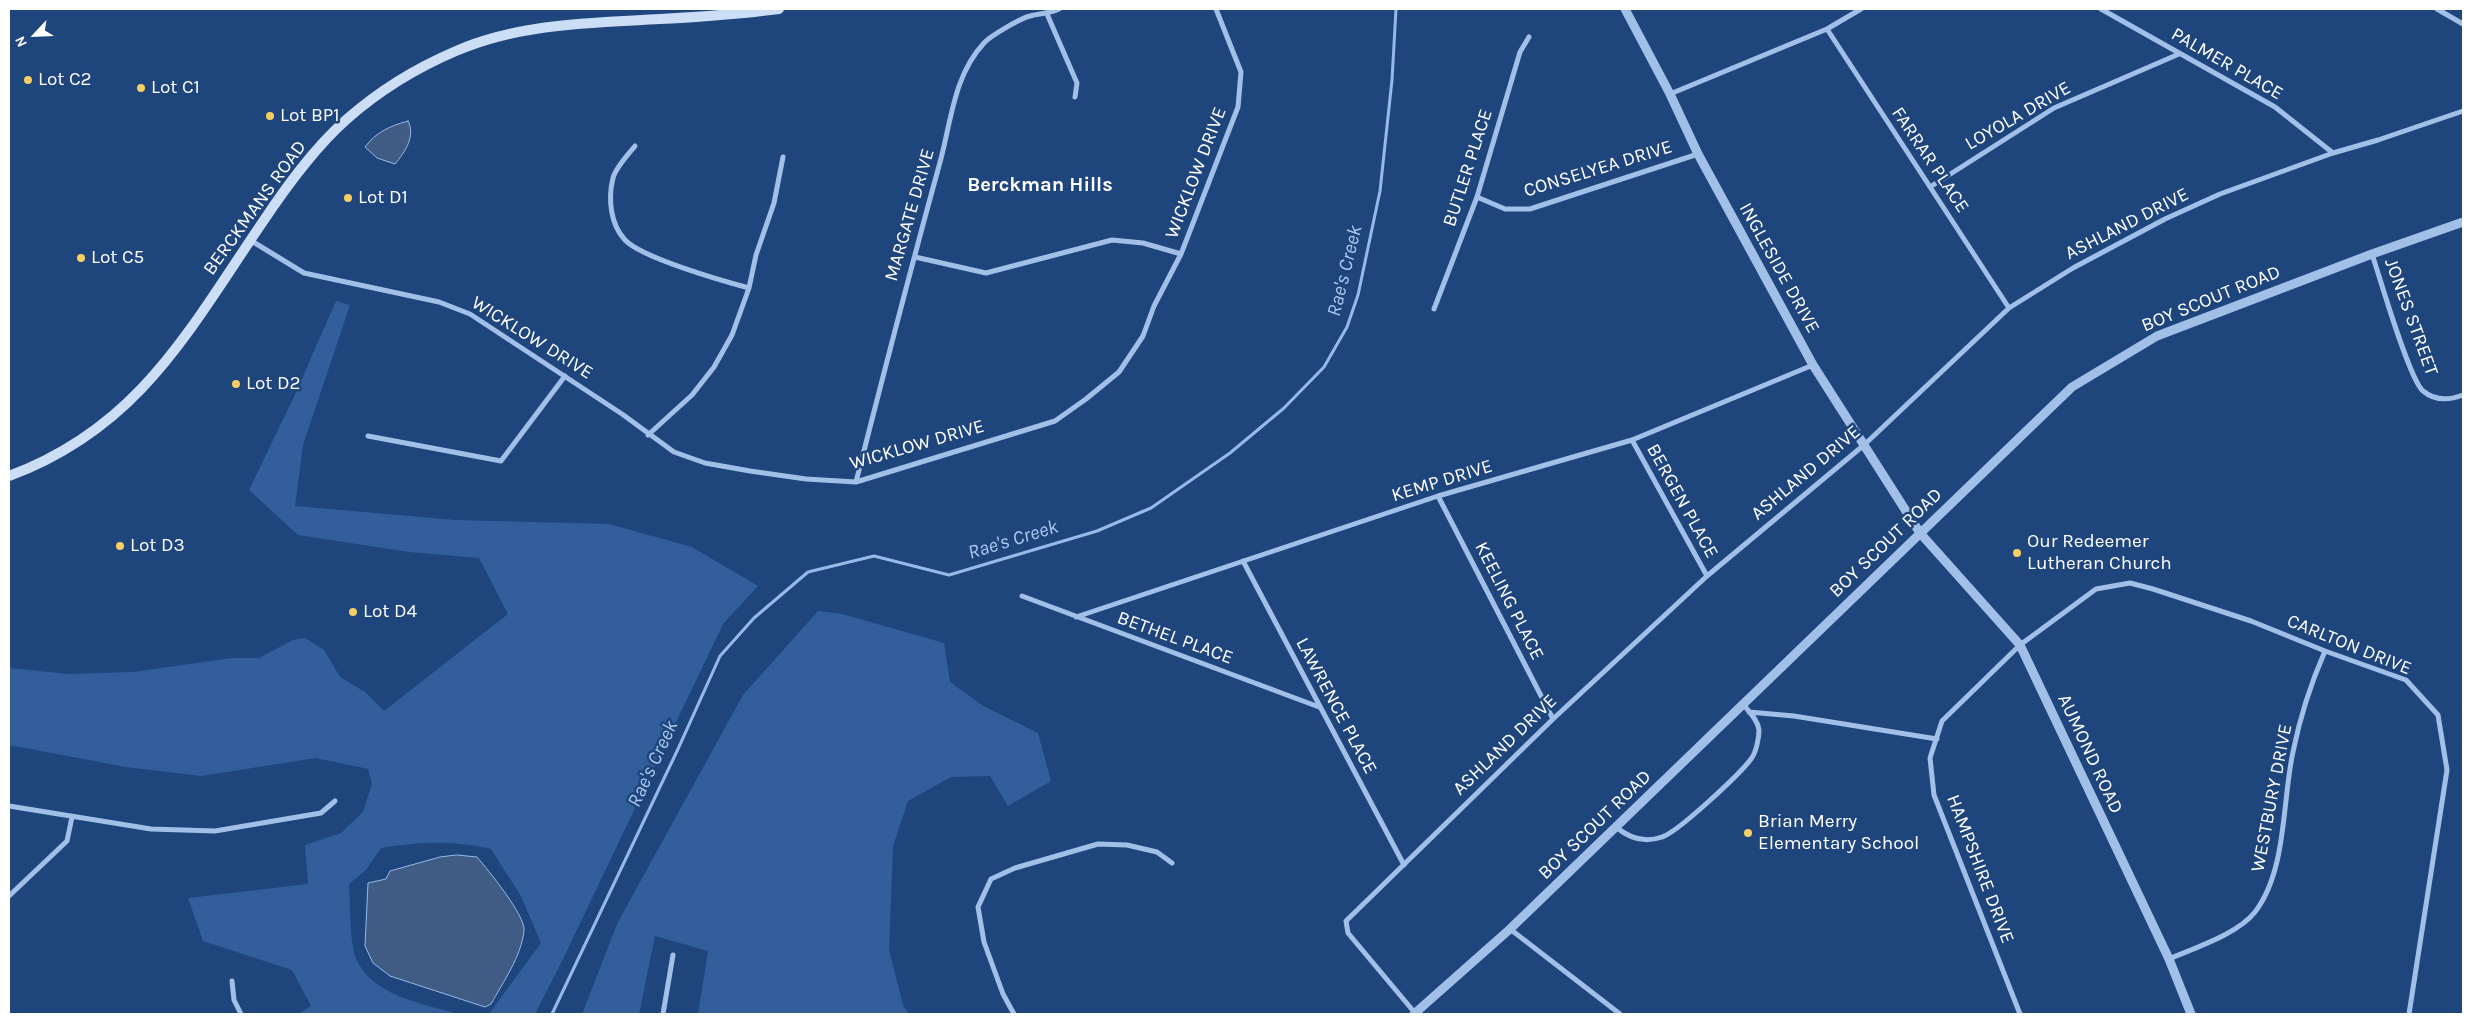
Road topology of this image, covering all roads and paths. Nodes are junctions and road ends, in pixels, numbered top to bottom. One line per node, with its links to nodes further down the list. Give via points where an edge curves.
1 (779, 9): 23 (main road, BERCKMANS ROAD, via 579,23 518,32 459,50 392,84 346,120 297,174)
2 (1059, 9): 8 (street, MARGATE DRIVE)
3 (1216, 9): 24 (street, WICKLOW DRIVE, via 1241,72 1238,107)
4 (1624, 9): 13 (street, INGLESIDE DRIVE)
5 (1861, 9): 10 (street)
6 (2101, 9): 12 (street, PALMER PLACE)
7 (2437, 9): 9 (street)
8 (1047, 14): 14 (street, via 1077,82); 26 (street, MARGATE DRIVE, via 1029,16 985,42 968,67 954,97 948,134)
9 (2463, 24)
10 (1827, 29): 13 (street); 20 (street, FARRAR PLACE)
11 (1529, 37): 21 (street, BUTLER PLACE, via 1520,52)
12 (2178, 54): 17 (street, PALMER PLACE, via 2275,107); 20 (street, LOYOLA DRIVE, via 2054,108)
13 (1670, 94): 18 (street, INGLESIDE DRIVE)
14 (1075, 98)
15 (2463, 111): 17 (street, ASHLAND DRIVE)
16 (635, 146): 27 (street, via 613,176 612,218 625,240 648,254)
17 (2333, 152): 28 (street, ASHLAND DRIVE, via 2220,194 2165,219 2073,268)
18 (1698, 154): 21 (street, CONSELYEA DRIVE, via 1530,209 1505,209); 30 (street, INGLESIDE DRIVE)
19 (782, 157): 27 (street, via 774,203 756,255)
20 (1930, 187): 28 (street, FARRAR PLACE)
21 (1478, 197): 29 (street, BUTLER PLACE)
22 (2463, 222): 25 (street, BOY SCOUT ROAD)
23 (250, 240): 31 (street, WICKLOW DRIVE, via 304,273 439,302 470,314); 37 (main road, BERCKMANS ROAD, via 185,339 144,388 77,441)
24 (1181, 254): 26 (street, via 1143,243 1112,240 986,273); 38 (street, WICKLOW DRIVE, via 1154,306 1143,336 1119,372 1086,399 1054,421)
25 (2372, 254): 32 (street, JONES STREET, via 2406,356 2422,390 2433,398 2452,399); 40 (street, BOY SCOUT ROAD, via 2157,336 2104,367 2072,387)
26 (915, 257): 38 (street, MARGATE DRIVE)
27 (749, 288): 33 (street, via 732,335 714,367 692,395)
28 (2009, 308): 36 (street, ASHLAND DRIVE)
29 (1434, 309)
30 (1814, 365): 35 (street, KEMP DRIVE); 36 (street, INGLESIDE DRIVE)
31 (565, 376): 33 (street, WICKLOW DRIVE); 34 (street, via 502,461)
32 (2463, 395)
33 (648, 434): 38 (street, WICKLOW DRIVE, via 674,452 705,463 806,479)
34 (368, 436)
35 (1632, 440): 39 (street, KEMP DRIVE); 42 (street, BERGEN PLACE)
36 (1864, 445): 40 (street, INGLESIDE DRIVE); 42 (street, ASHLAND DRIVE)
37 (9, 476)
38 (856, 482)
39 (1438, 496): 41 (street, KEMP DRIVE); 49 (street, KEELING PLACE)
40 (1920, 534): 45 (street, AUMOND ROAD); 48 (street, BOY SCOUT ROAD)
41 (1243, 561): 44 (street, KEMP DRIVE); 47 (street, LAWRENCE PLACE)
42 (1707, 576): 49 (street, ASHLAND DRIVE)
43 (1022, 596): 44 (street, BETHEL PLACE)
44 (1076, 617): 47 (street, BETHEL PLACE)
45 (2020, 645): 46 (street, CARLTON DRIVE, via 2096,589 2130,583 2251,621); 50 (street, HAMPSHIRE DRIVE, via 1942,722); 60 (street, AUMOND ROAD)
46 (2325, 651): 60 (street, WESTBURY DRIVE, via 2311,686 2293,752 2274,878 2254,913 2232,931); 69 (street, CARLTON DRIVE, via 2406,680 2438,715 2447,770)
47 (1319, 707): 56 (street, LAWRENCE PLACE)
48 (1746, 708): 50 (street); 54 (street, BOY SCOUT ROAD); 54 (street, via 1758,724 1759,732 1752,758 1680,826 1662,837 1642,840 1625,835)
49 (1553, 719): 56 (street, ASHLAND DRIVE)
50 (1937, 739): 67 (street, HAMPSHIRE DRIVE, via 1930,758 1934,795)
51 (335, 801): 53 (street, via 321,813 215,831 151,829)
52 (9, 806): 53 (street)
53 (72, 817): 57 (street, via 67,841)
54 (1616, 827): 58 (street, BOY SCOUT ROAD)
55 (1172, 864): 64 (street, via 1157,852 1127,845 1098,844 1015,868 991,879 978,907 984,942)
56 (1404, 865): 65 (street, ASHLAND DRIVE, via 1346,921 1348,933)
57 (9, 896)
58 (1510, 929): 65 (street, BOY SCOUT ROAD); 66 (street)
59 (674, 955): 63 (street)
60 (2169, 959): 68 (street, AUMOND ROAD)
61 (232, 981): 62 (street, via 234,1000)
62 (241, 1014)
63 (662, 1014)
64 (1014, 1014)
65 (1414, 1014)
66 (1620, 1014)
67 (2020, 1014)
68 (2191, 1014)
69 (2409, 1014)

